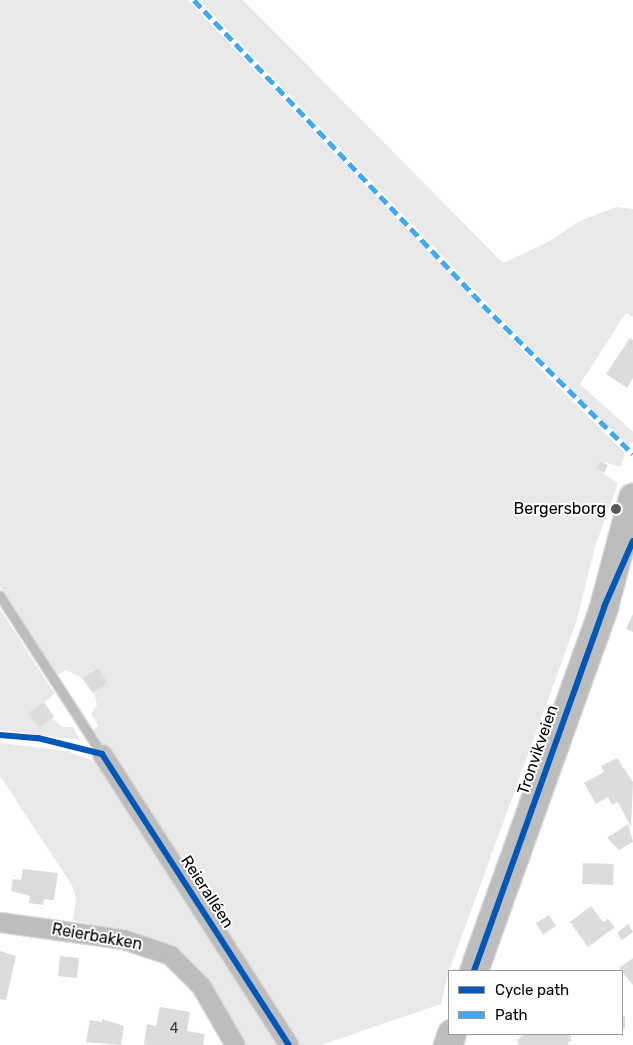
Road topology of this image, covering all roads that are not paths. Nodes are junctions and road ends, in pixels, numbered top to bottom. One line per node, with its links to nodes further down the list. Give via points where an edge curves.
1 (633, 498): 4 (main road, Tronvikveien)
2 (633, 540): 4 (main road, Tronvikveien)
3 (0, 596): 5 (lane, Reieralléen)
4 (604, 607): 7 (main road, Tronvikveien)
5 (102, 754): 9 (street, Reieralléen)
6 (0, 922): 8 (street, Reierbakken, via 123,939 170,955 201,986)
7 (474, 970)
8 (235, 1045)
9 (290, 1045)

